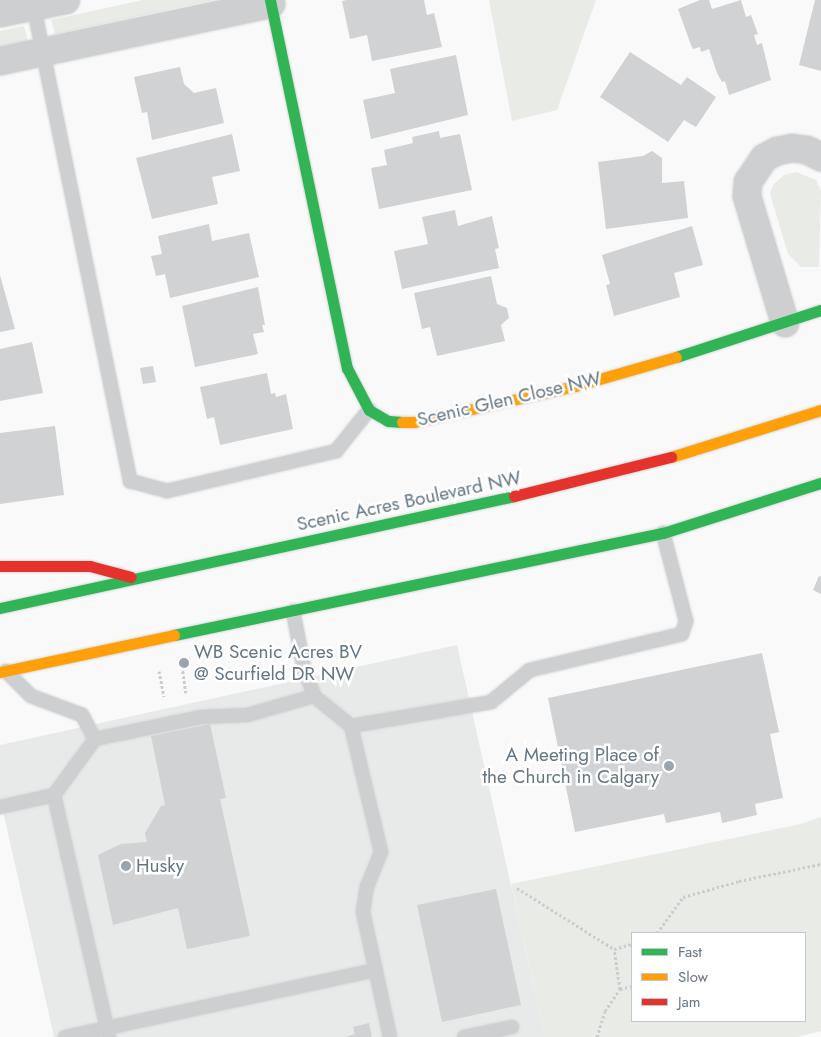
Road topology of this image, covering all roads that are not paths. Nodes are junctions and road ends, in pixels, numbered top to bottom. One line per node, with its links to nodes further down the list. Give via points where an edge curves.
1 (66, 0): 3 (street)
2 (270, 2): 5 (street); 10 (street, via 347,368)
3 (33, 3): 4 (street); 5 (lane)
4 (0, 13)
5 (43, 52): 6 (street); 10 (lane, via 130,481 167,491 336,451)
6 (0, 61)
7 (821, 157): 9 (street, via 808,150 792,148 777,151 764,158 748,182 747,196)
8 (821, 310): 9 (street, Scenic Glen Close NW)
9 (785, 323): 10 (street, Scenic Glen Close NW, via 575,386 414,422 388,421)
10 (369, 410)
11 (821, 410): 15 (street, Scenic Acres Boulevard NW, via 661,460 570,484)
12 (821, 483): 13 (street)
13 (663, 533): 17 (street); 20 (lane, via 686,621 682,634 530,670 491,702)
14 (0, 566): 15 (street, via 90,566)
15 (137, 578): 16 (street, Scenic Acres Boulevard NW)
16 (0, 608)
17 (292, 611): 18 (street); 19 (lane, via 304,668)
18 (3, 672): 21 (lane, via 30,696 82,715)
19 (314, 696): 20 (lane); 21 (lane, via 248,715 200,717)
20 (350, 726): 24 (lane, via 381,852 367,886 363,912)
21 (95, 739): 22 (lane)
22 (54, 795): 23 (lane); 26 (lane)
23 (0, 807)
24 (376, 970): 26 (lane); 28 (lane)
25 (512, 1027): 29 (lane)
26 (108, 1033): 27 (lane)
27 (65, 1037)
28 (390, 1037)
29 (464, 1037)

